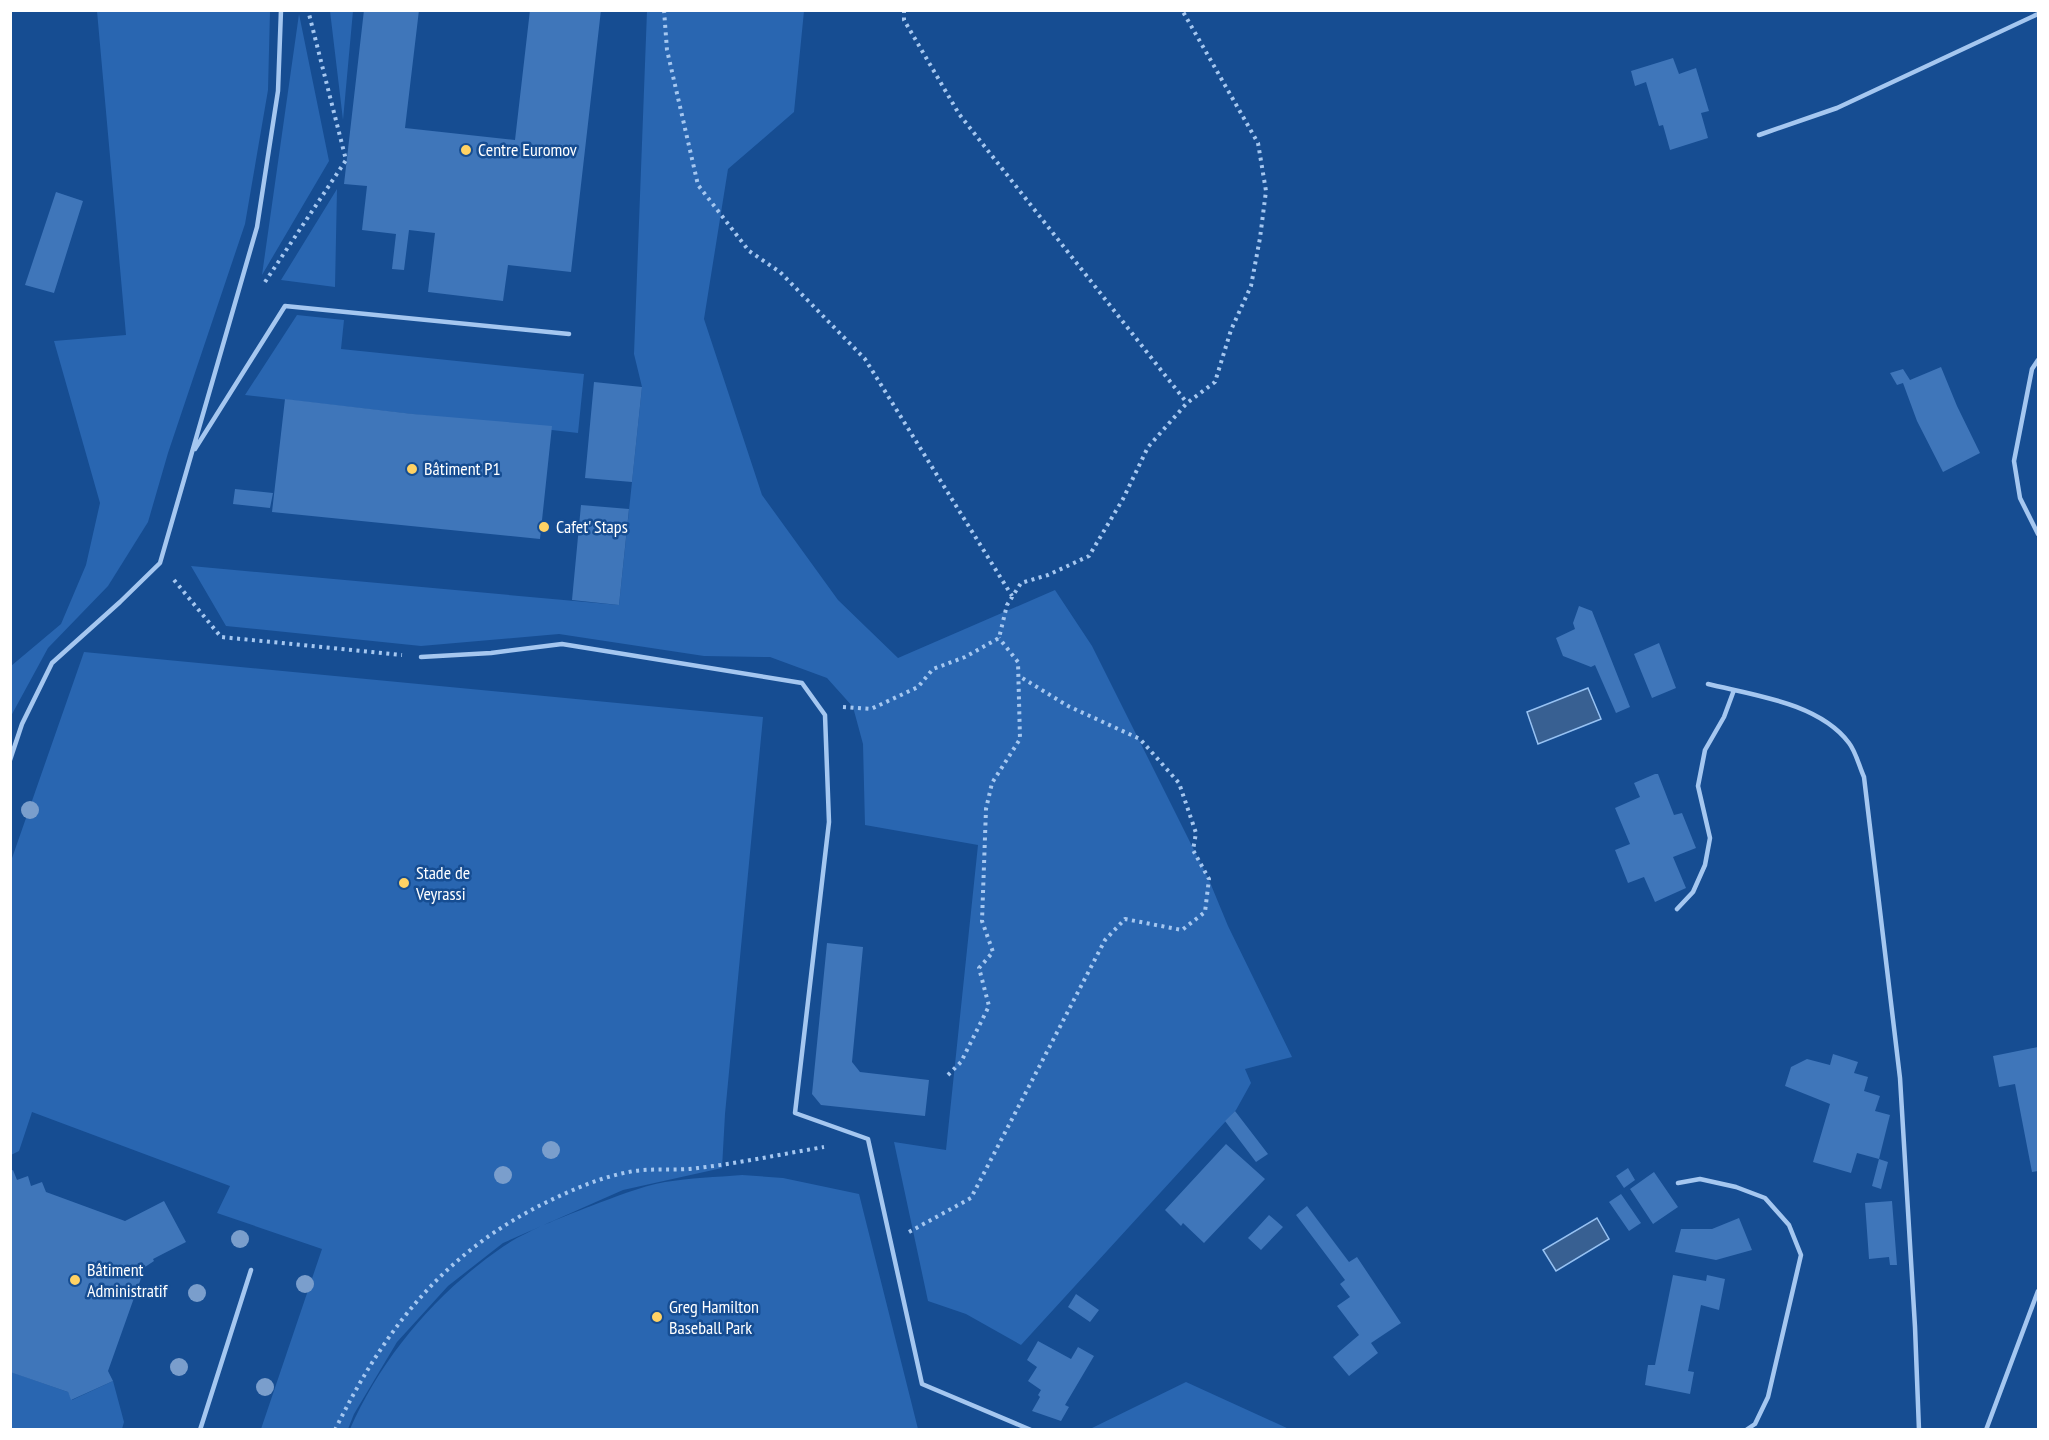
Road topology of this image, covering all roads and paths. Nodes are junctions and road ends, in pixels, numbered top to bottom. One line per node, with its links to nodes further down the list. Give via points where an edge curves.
1 (281, 10): 12 (lane, via 278,91 256,227)
2 (308, 10): 8 (path, via 346,160)
3 (664, 10): 15 (path, via 667,50 698,184 749,251 780,272 865,359)
4 (904, 10): 11 (path, via 904,20 959,114)
5 (1182, 10): 11 (path, via 1258,143 1266,191 1251,286 1231,330 1215,382)
6 (2038, 14): 7 (lane, via 1837,108)
7 (1759, 135)
8 (262, 286)
9 (569, 333): 12 (lane, via 285,306)
10 (2038, 360): 13 (lane, via 2032,369 2014,461 2020,498)
11 (1187, 403): 15 (path, via 1148,447 1089,556 1021,583)
12 (192, 454): 14 (lane)
13 (2038, 534)
14 (160, 563): 17 (path, via 221,637); 22 (lane, via 52,663 22,724)
15 (1012, 596): 16 (path)
16 (999, 638): 18 (path, via 1018,662); 21 (path, via 933,669 918,687 871,709)
17 (421, 657): 21 (lane, via 562,644 802,683)
18 (1019, 676): 24 (path, via 1020,739 992,783 986,809 982,921 993,952 979,968 989,1006 961,1062); 27 (path, via 1068,706 1140,739 1179,783 1196,833 1193,850 1209,879 1205,912 1182,930 1125,919 1106,940 971,1198)
19 (1708, 684): 20 (lane)
20 (1734, 690): 23 (lane, via 1706,750 1698,786 1710,838 1705,865 1693,892); 34 (lane, via 1788,704 1829,723 1850,744 1864,777 1900,1078)
21 (817, 705): 25 (lane, via 825,715 829,822 795,1113)
22 (10, 760)
23 (1677, 909)
24 (948, 1075)
25 (868, 1139): 27 (lane); 31 (path, via 697,1168 634,1172 581,1186 534,1208 492,1232 426,1290 363,1375)
26 (1678, 1183): 33 (lane, via 1700,1179 1765,1198 1789,1226 1801,1255 1767,1398 1755,1424)
27 (891, 1243): 32 (lane, via 922,1384)
28 (250, 1270): 30 (lane)
29 (2038, 1291): 35 (lane)
30 (200, 1430)
31 (335, 1430)
32 (1032, 1430)
33 (1746, 1430)
34 (1919, 1430)
35 (1986, 1430)

